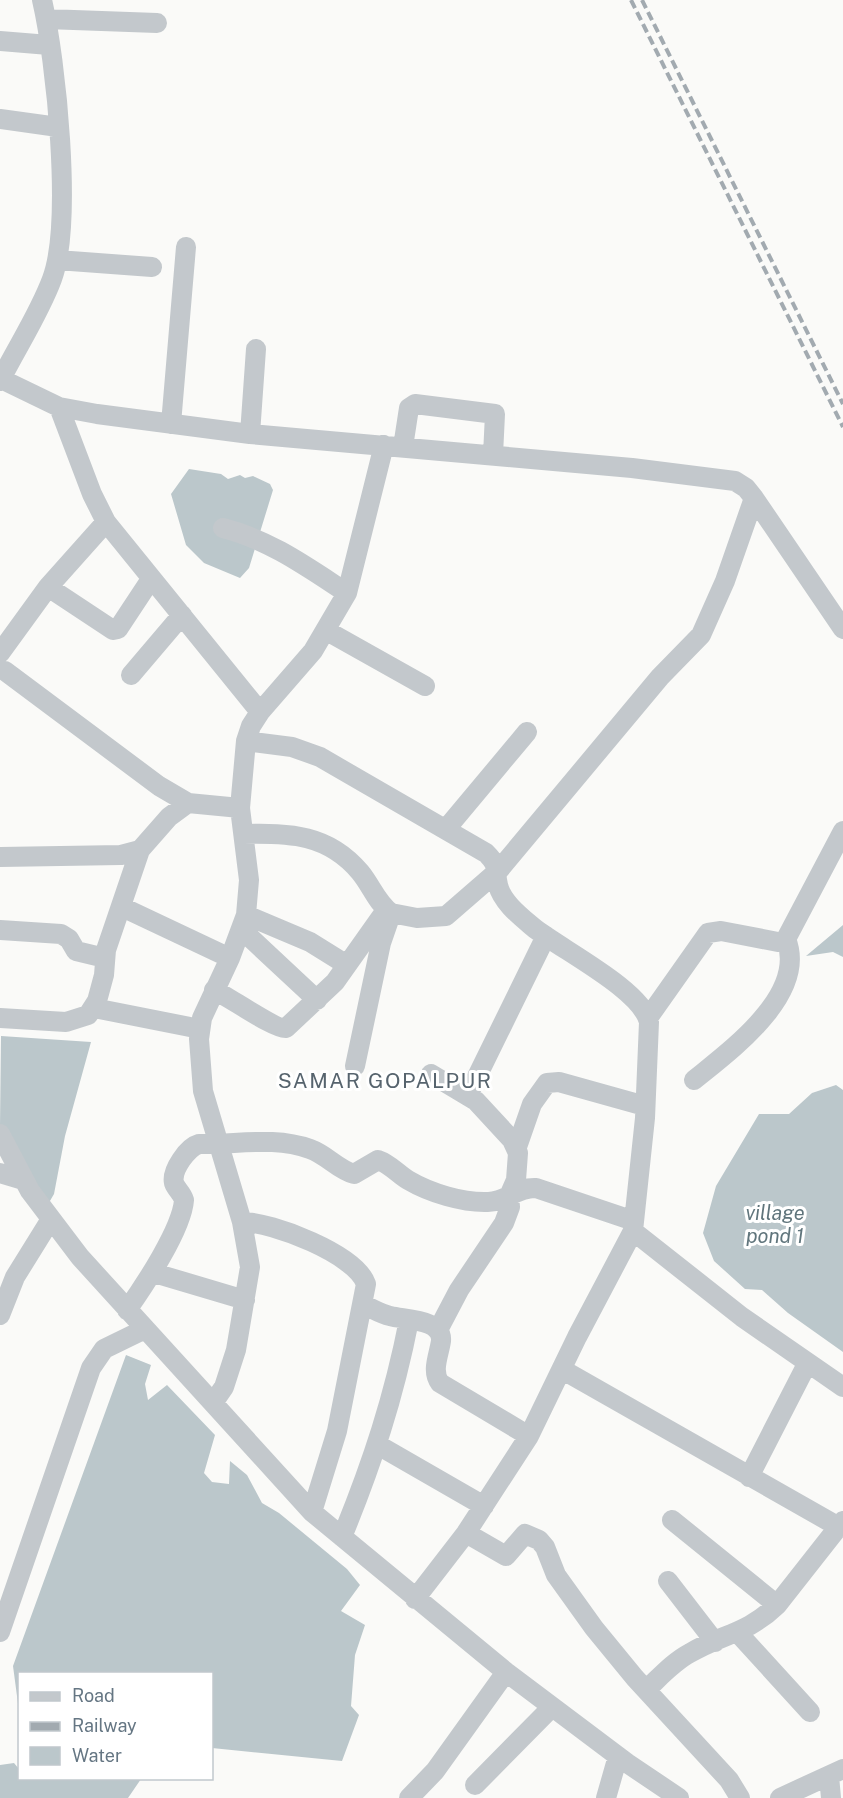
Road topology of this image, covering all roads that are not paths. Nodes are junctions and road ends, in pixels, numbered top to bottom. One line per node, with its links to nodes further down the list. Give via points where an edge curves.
1 (42, 0): 2 (street)
2 (46, 19): 3 (street); 5 (street)
3 (157, 23)
4 (0, 41): 5 (street)
5 (49, 45): 7 (street)
6 (0, 119): 7 (street)
7 (58, 127): 9 (street, via 62,206)
8 (186, 248): 14 (street)
9 (57, 260): 10 (street); 12 (street, via 40,305)
10 (152, 267)
11 (256, 349): 15 (street)
12 (1, 380): 13 (street)
13 (59, 407): 14 (street); 20 (street)
14 (171, 424): 15 (street)
15 (250, 434): 16 (street)
16 (384, 445): 17 (street); 24 (street)
17 (404, 447): 18 (street); 18 (street, via 409,408 415,404 495,414)
18 (493, 455): 19 (street, via 721,479 746,488)
19 (754, 498): 26 (street); 41 (street, via 701,635 660,677)
20 (106, 522): 22 (street); 23 (street)
21 (223, 528): 24 (street, via 267,542)
22 (151, 579): 23 (street, via 113,630); 25 (street)
23 (48, 587): 28 (street)
24 (347, 593): 27 (street)
25 (182, 615): 29 (street); 31 (street)
26 (843, 629)
27 (327, 631): 30 (street); 31 (street)
28 (1, 668): 34 (street, via 159,786)
29 (131, 675)
30 (425, 686)
31 (260, 712): 33 (street)
32 (527, 732): 36 (street)
33 (246, 741): 35 (street); 36 (street, via 308,752)
34 (188, 803): 35 (street); 39 (street)
35 (240, 808): 38 (street)
36 (446, 830): 41 (street, via 486,853)
37 (843, 831): 47 (street)
38 (244, 834): 43 (street, via 301,836 319,841 360,872); 44 (street, via 249,880)
39 (140, 850): 40 (street, via 121,855); 42 (street)
40 (0, 857)
41 (499, 870): 43 (street, via 446,916 417,918); 46 (street, via 498,884 508,903)
42 (122, 907): 48 (street); 49 (street)
43 (389, 911): 50 (street); 57 (street)
44 (244, 922): 49 (street); 50 (street, via 310,942); 52 (street)
45 (0, 930): 48 (street, via 61,934 76,951)
46 (546, 936): 55 (street, via 620,987); 60 (street)
47 (786, 939): 55 (street, via 778,942 721,931 708,933); 59 (street, via 791,958 778,994 746,1037)
48 (105, 958): 53 (street)
49 (230, 958): 51 (street)
50 (347, 965): 52 (street)
51 (214, 990): 52 (street, via 279,1029 290,1026); 56 (street)
52 (317, 1000)
53 (94, 1008): 54 (street, via 88,1016 66,1022); 56 (street)
54 (0, 1018)
55 (648, 1018): 61 (street)
56 (200, 1029): 63 (street, via 200,1075)
57 (355, 1066)
58 (431, 1074): 60 (street)
59 (694, 1080)
60 (468, 1095): 64 (street)
61 (645, 1106): 64 (street, via 559,1082 547,1083 534,1098); 70 (street)
62 (0, 1134): 66 (street)
63 (219, 1144): 67 (street, via 252,1141 301,1147 354,1174 378,1160 421,1187 458,1199 489,1202); 69 (street); 71 (street, via 193,1146 182,1159 174,1183 182,1194 183,1205)
64 (517, 1147): 67 (street, via 516,1180)
65 (0, 1173): 66 (street)
66 (23, 1180): 68 (street)
67 (509, 1196): 70 (street, via 520,1189 536,1188); 78 (street, via 510,1207 499,1233 459,1290)
68 (51, 1219): 74 (street); 75 (street, via 15,1277)
69 (242, 1222): 72 (street, via 250,1267); 73 (street, via 269,1224 351,1266 361,1273 366,1284)
70 (634, 1226): 79 (street, via 742,1317); 80 (street)
71 (154, 1273): 72 (street); 74 (street)
72 (245, 1300): 82 (street, via 231,1367)
73 (364, 1305): 76 (street); 87 (street, via 337,1431)
74 (127, 1310): 77 (street)
75 (0, 1315)
76 (409, 1320): 78 (street); 84 (street)
77 (145, 1329): 82 (street); 95 (street, via 104,1349 91,1368)
78 (438, 1330): 83 (street, via 441,1339 435,1373 440,1383)
79 (807, 1364): 81 (street); 85 (street)
80 (563, 1370): 83 (street); 85 (street)
81 (843, 1387)
82 (213, 1403): 87 (street)
83 (530, 1437): 86 (street)
84 (378, 1445): 86 (street); 91 (street)
85 (749, 1477): 89 (street)
86 (484, 1506): 90 (street)
87 (312, 1512): 91 (street)
88 (672, 1520): 94 (street)
89 (841, 1524): 94 (street)
90 (466, 1533): 93 (street); 99 (street, via 506,1556 525,1534 540,1540 556,1575)
91 (342, 1537): 93 (street)
92 (668, 1581): 97 (street)
93 (416, 1599): 98 (street)
94 (777, 1605): 96 (street)
95 (0, 1632)
96 (738, 1633): 97 (street); 101 (street)
97 (715, 1642): 99 (street, via 688,1653)
98 (506, 1672): 100 (street); 105 (street, via 435,1771)
99 (646, 1690): 108 (street, via 729,1780)
100 (552, 1707): 102 (street); 104 (street)
101 (810, 1712)
102 (618, 1756): 106 (street); 107 (street)
103 (836, 1772): 109 (street); 110 (street)
104 (475, 1785)
105 (409, 1798)
106 (606, 1798)
107 (679, 1798)
108 (740, 1798)
109 (780, 1798)
110 (831, 1798)

